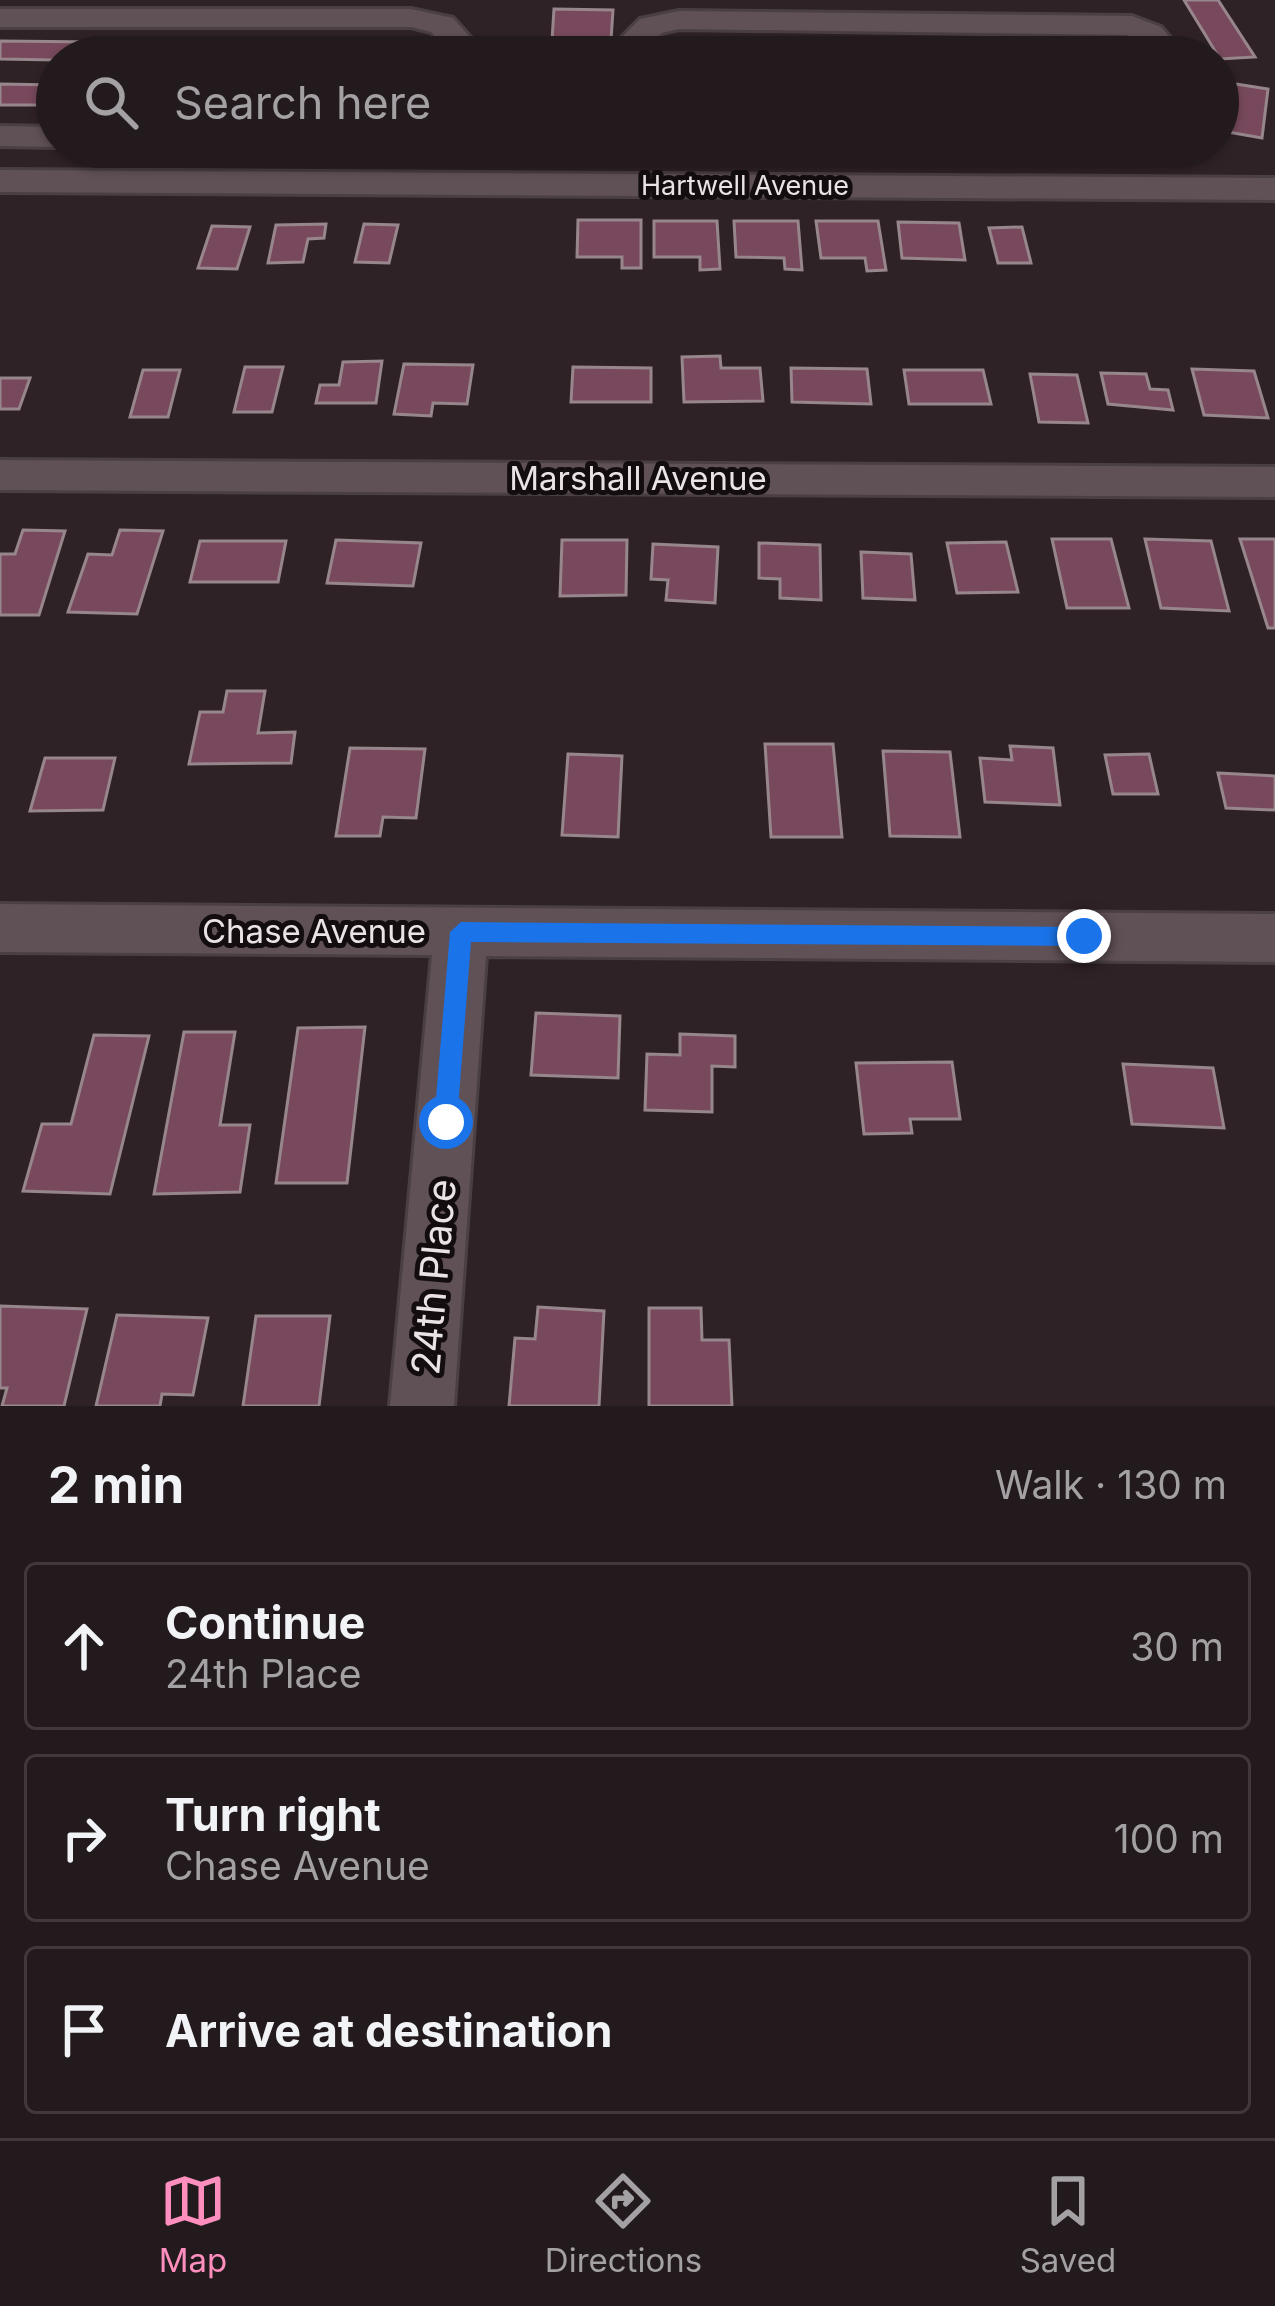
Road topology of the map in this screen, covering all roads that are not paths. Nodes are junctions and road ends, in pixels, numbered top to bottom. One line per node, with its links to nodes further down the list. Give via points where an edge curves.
1 (0, 18): 2 (street, via 410,18 442,25)
2 (452, 36)
3 (640, 36): 4 (street, via 679,20 1132,26)
4 (1152, 36)
5 (0, 136): 6 (street)
6 (36, 137)
7 (502, 168): 10 (street)
8 (554, 168): 11 (street)
9 (0, 181): 10 (street, Hartwell Avenue)
10 (501, 184): 11 (street, Hartwell Avenue)
11 (554, 184): 12 (street, Hartwell Avenue)
12 (1275, 189)
13 (0, 475): 14 (street, Marshall Avenue)
14 (1275, 482)
15 (0, 928): 16 (street, Chase Avenue)
16 (461, 932): 17 (street, Chase Avenue); 18 (street, 24th Place)
17 (1275, 938)
18 (422, 1406)

